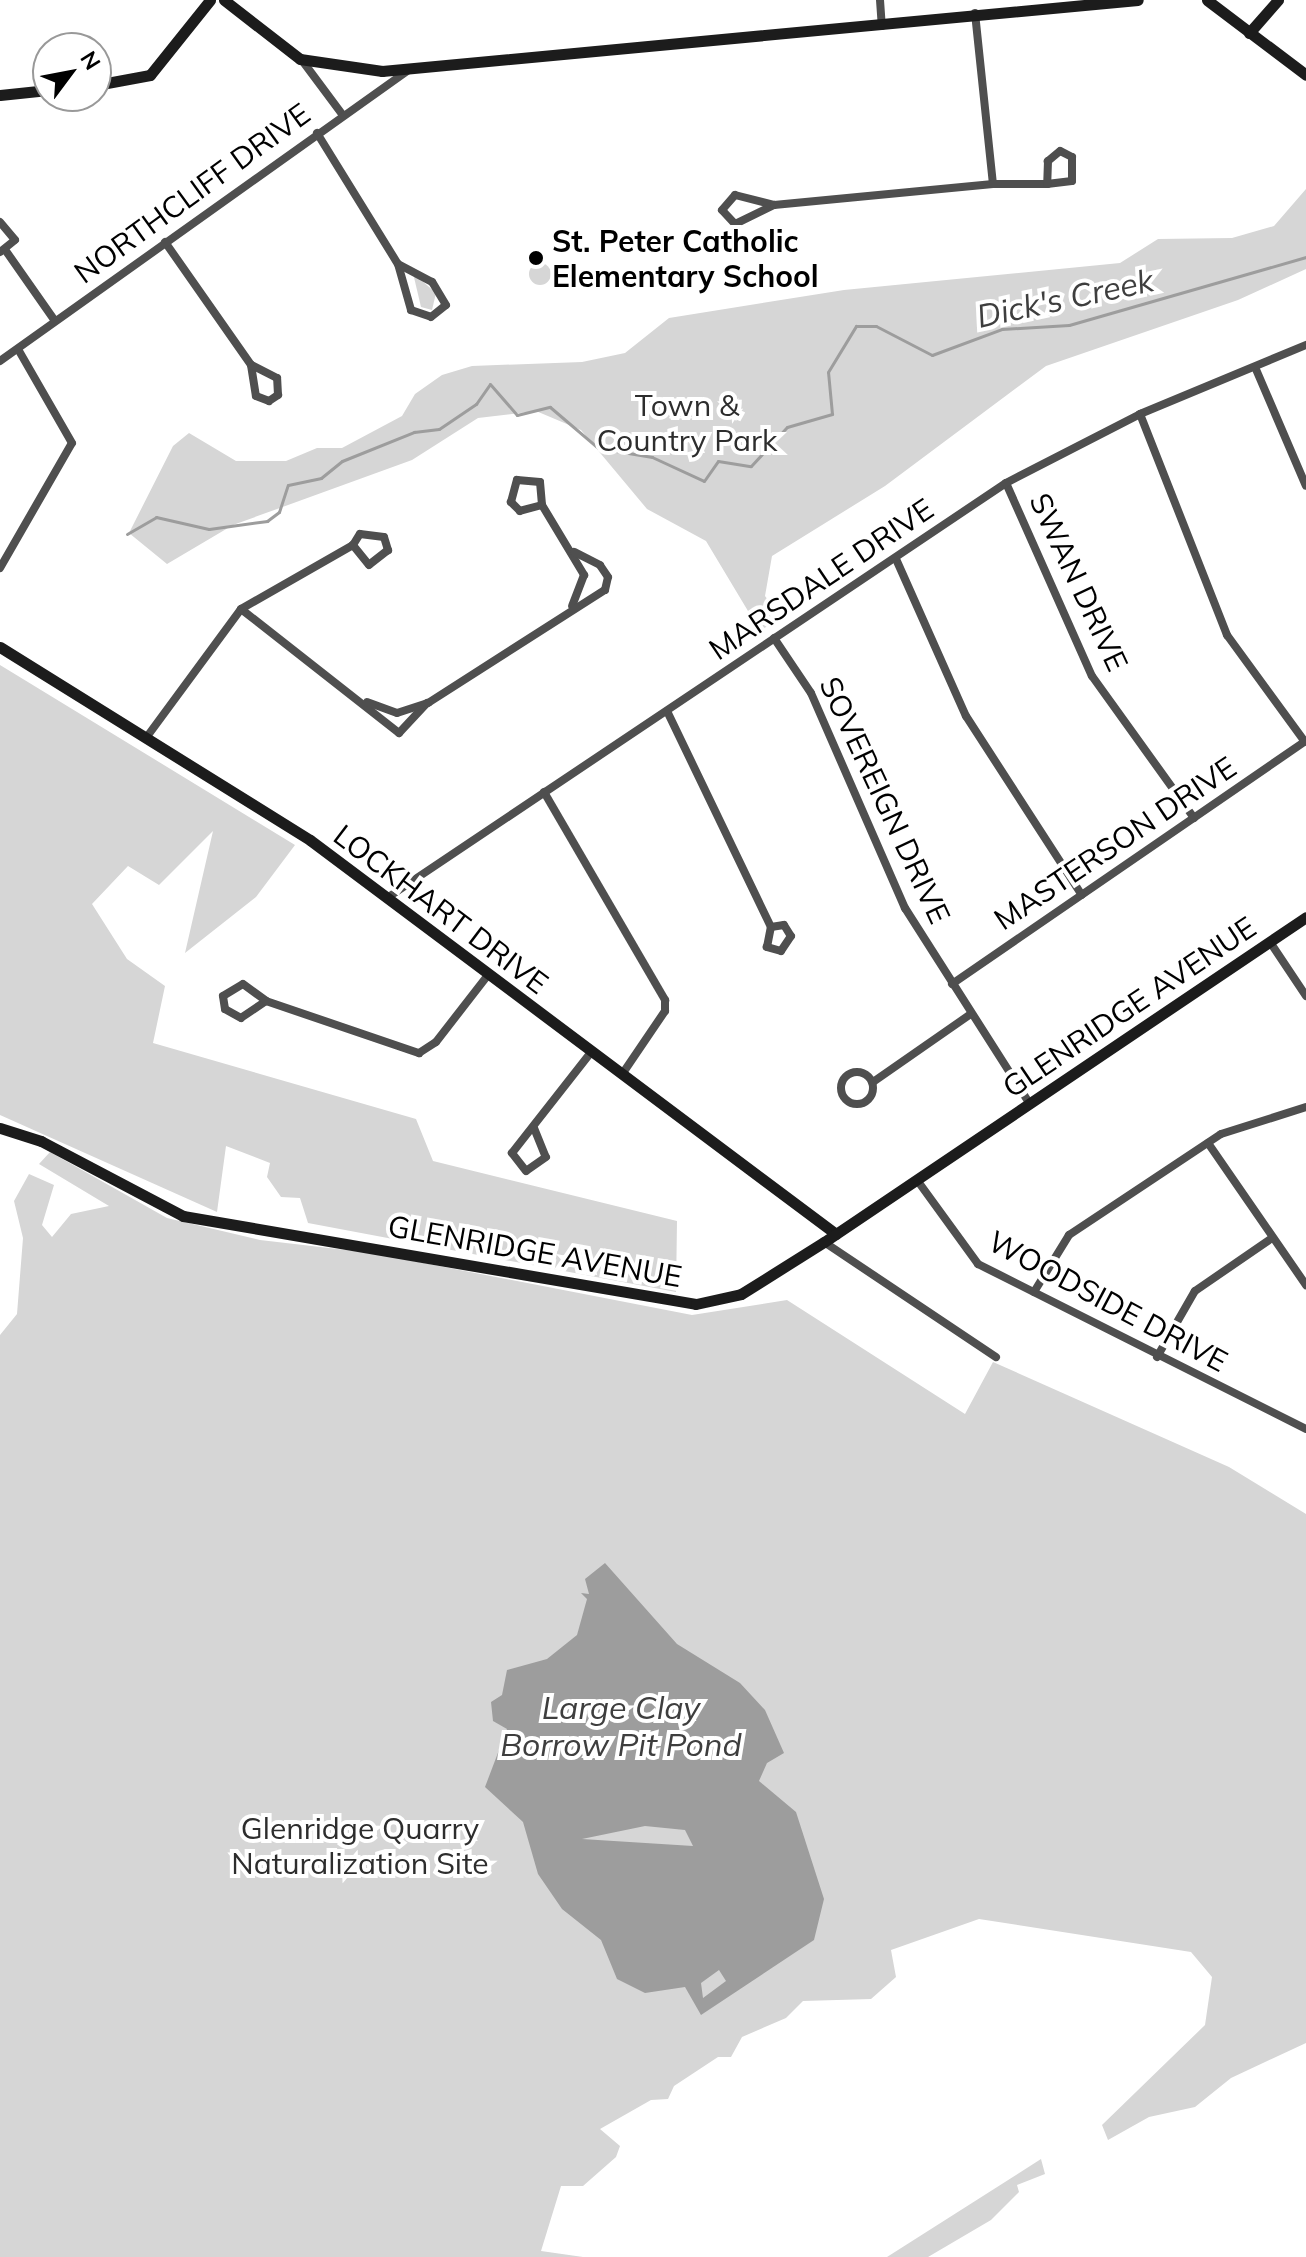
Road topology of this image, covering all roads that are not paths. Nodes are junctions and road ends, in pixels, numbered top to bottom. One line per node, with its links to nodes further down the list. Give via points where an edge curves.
1 (210, 0): 13 (street, via 150,75)
2 (224, 0): 10 (street)
3 (880, 0): 8 (street)
4 (1207, 0): 9 (street)
5 (1278, 0): 9 (street)
6 (1134, 1): 7 (street)
7 (975, 13): 8 (street); 18 (street)
8 (882, 26): 11 (street)
9 (1249, 33): 12 (street)
10 (300, 59): 11 (street, via 357,70); 16 (street)
11 (413, 67): 16 (street, NORTHCLIFF DRIVE)
12 (1306, 75)
13 (112, 82)
14 (32, 92): 15 (street)
15 (0, 95)
16 (342, 114): 17 (street, NORTHCLIFF DRIVE)
17 (317, 133): 22 (street, NORTHCLIFF DRIVE); 24 (street)
18 (993, 184): 19 (street); 20 (street)
19 (1047, 184): 19 (street, via 1072,181 1072,157 1060,151 1048,161)
20 (774, 205): 20 (street, via 735,224 722,210 735,195)
21 (0, 222): 23 (street, via 15,235)
22 (165, 242): 25 (street, NORTHCLIFF DRIVE); 29 (street)
23 (3, 252): 25 (street)
24 (398, 264): 24 (street, via 432,282 446,305 417,316)
25 (55, 321): 27 (street, NORTHCLIFF DRIVE)
26 (1306, 345): 30 (street, MARSDALE DRIVE)
27 (18, 349): 28 (street, NORTHCLIFF DRIVE); 38 (street, via 72,443)
28 (0, 361)
29 (251, 365): 29 (street, via 256,396 269,401 278,395 277,378)
30 (1255, 367): 31 (street, MARSDALE DRIVE); 33 (street)
31 (1140, 414): 32 (street, MARSDALE DRIVE); 47 (street, via 1227,635)
32 (1006, 483): 37 (street, MARSDALE DRIVE); 49 (street, SWAN DRIVE, via 1092,676)
33 (1306, 486)
34 (542, 505): 34 (street, via 520,511 511,502 517,480 540,482); 36 (street)
35 (353, 545): 35 (street, via 373,530 388,550 369,565); 40 (street)
36 (574, 552): 39 (street, via 584,575); 39 (street, via 600,565 609,583)
37 (896, 559): 41 (street, MARSDALE DRIVE); 50 (street, via 966,716)
38 (0, 568)
39 (571, 607): 44 (street)
40 (241, 609): 43 (street); 46 (street)
41 (774, 638): 45 (street, MARSDALE DRIVE); 56 (street, SOVEREIGN DRIVE, via 811,693 905,908)
42 (0, 647): 46 (street, LOCKHART DRIVE)
43 (367, 702): 44 (street, via 397,713); 44 (street, via 399,733)
44 (428, 703)
45 (667, 711): 48 (street, MARSDALE DRIVE); 53 (street)
46 (146, 738): 51 (street, LOCKHART DRIVE, via 310,840)
47 (1306, 741): 49 (street, MASTERSON DRIVE)
48 (544, 792): 51 (street, MARSDALE DRIVE); 61 (street, via 665,1000 665,1011)
49 (1194, 818): 50 (street, MASTERSON DRIVE)
50 (1082, 895): 56 (street, MASTERSON DRIVE)
51 (387, 898): 55 (street, LOCKHART DRIVE)
52 (1306, 917): 54 (street, GLENRIDGE AVENUE)
53 (771, 927)
54 (1270, 942): 57 (street); 63 (street, GLENRIDGE AVENUE)
55 (488, 975): 58 (street, via 436,1042 419,1053); 60 (street, LOCKHART DRIVE)
56 (952, 984): 59 (street, SOVEREIGN DRIVE)
57 (1306, 996)
58 (266, 1001): 58 (street, via 241,1018 225,1009 223,996 243,984)
59 (971, 1014): 62 (street); 63 (street, SOVEREIGN DRIVE)
60 (592, 1051): 61 (street, LOCKHART DRIVE); 66 (street)
61 (623, 1073): 69 (street, LOCKHART DRIVE)
62 (873, 1082): 62 (street, via 850,1073 841,1095 864,1104)
63 (1029, 1103): 68 (street, GLENRIDGE AVENUE)
64 (1306, 1107): 67 (street)
65 (0, 1128): 71 (street, GLENRIDGE AVENUE, via 41,1141 183,1216 667,1303 741,1294)
66 (534, 1128): 66 (street, via 546,1157 526,1171 512,1153)
67 (1208, 1143): 70 (street); 73 (street, via 1069,1235)
68 (917, 1180): 69 (street, GLENRIDGE AVENUE); 73 (street, WOODSIDE DRIVE, via 967,1254)
69 (836, 1234): 71 (street, GLENRIDGE AVENUE)
70 (1272, 1238): 72 (street); 75 (street, via 1195,1291)
71 (824, 1242): 74 (street)
72 (1306, 1285)
73 (1034, 1292): 75 (street, WOODSIDE DRIVE)
74 (996, 1357)
75 (1157, 1357): 76 (street, WOODSIDE DRIVE)
76 (1306, 1429)

